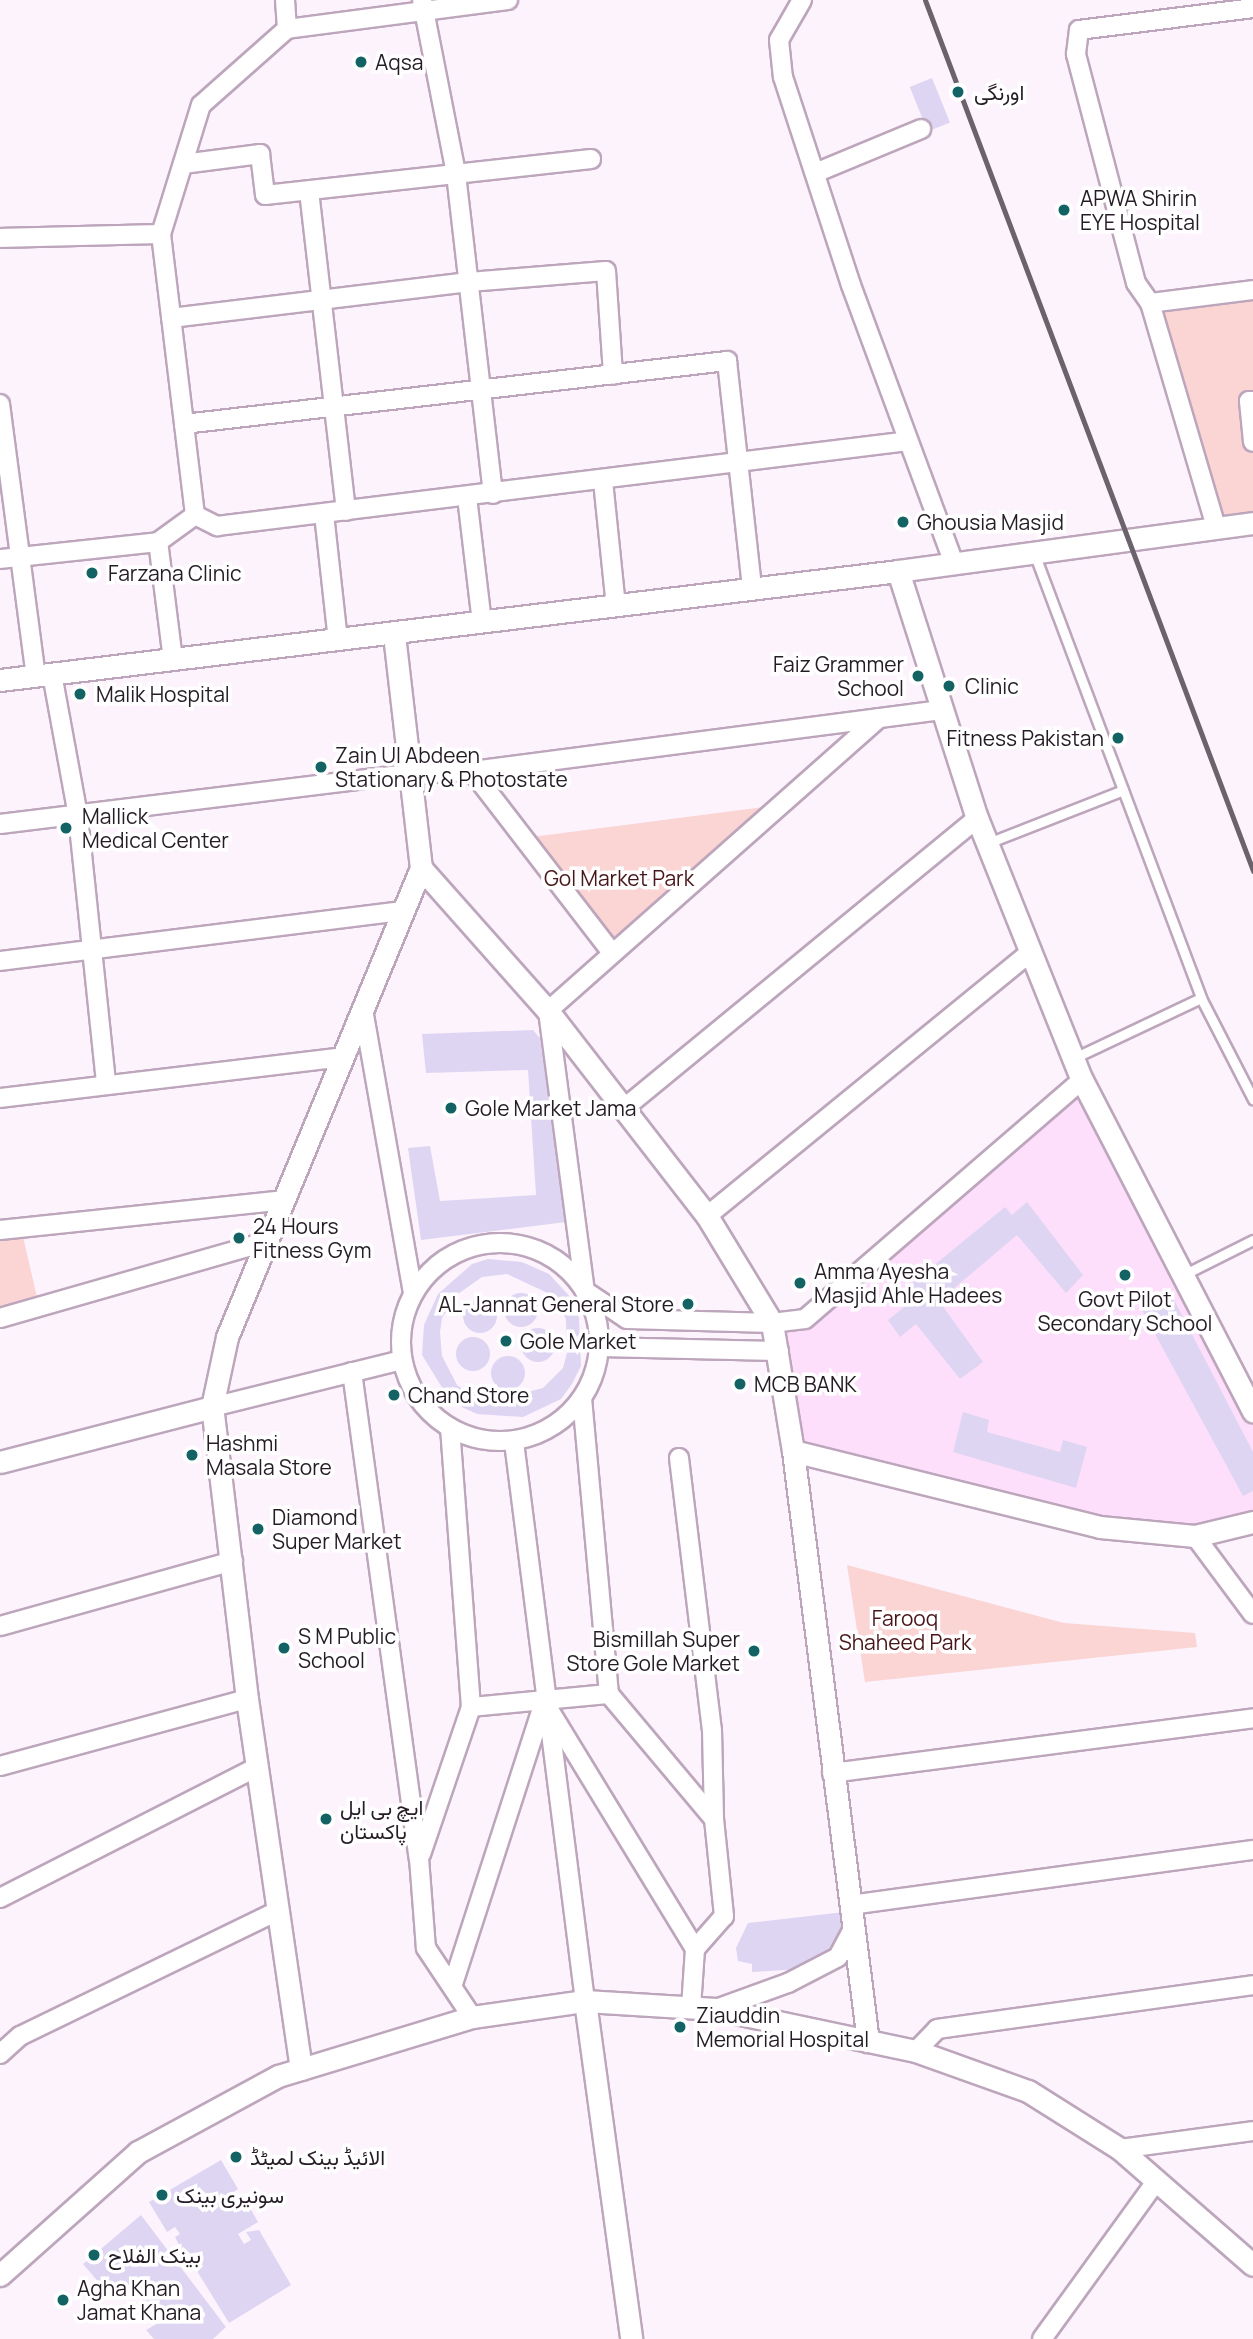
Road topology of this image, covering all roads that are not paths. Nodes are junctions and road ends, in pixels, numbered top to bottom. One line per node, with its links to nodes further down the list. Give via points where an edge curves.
1 (285, 0): 6 (street)
2 (508, 0): 4 (street)
3 (802, 0): 10 (street, via 779,40 778,58)
4 (422, 5): 6 (street); 11 (street)
5 (1253, 8): 18 (street, via 1079,30 1076,54 1136,283)
6 (287, 29): 9 (street, via 201,105)
7 (921, 129): 10 (street)
8 (591, 159): 11 (street)
9 (183, 164): 12 (street, via 260,154 265,195); 13 (street)
10 (815, 173): 26 (street)
11 (456, 174): 12 (street); 15 (street)
12 (309, 191): 17 (street)
13 (161, 234): 14 (street); 19 (street)
14 (0, 238)
15 (469, 282): 17 (street); 20 (street, via 606,271); 21 (street)
16 (1253, 290): 18 (street)
17 (321, 300): 19 (street); 24 (street)
18 (1150, 303): 37 (street)
19 (171, 317): 25 (street)
20 (613, 375): 21 (street); 29 (street, via 727,361)
21 (481, 390): 24 (street); 31 (street)
22 (1253, 401): 27 (street, via 1249,401)
23 (0, 404): 28 (street)
24 (333, 407): 25 (street); 33 (street)
25 (184, 424): 34 (street)
26 (908, 441): 29 (street); 42 (street)
27 (1253, 442)
28 (3, 445): 40 (street)
29 (739, 463): 30 (street); 44 (street)
30 (603, 481): 31 (street); 45 (street)
31 (494, 494): 32 (street)
32 (467, 497): 33 (street); 46 (street)
33 (346, 511): 35 (street)
34 (195, 514): 35 (street, via 217,526); 38 (street)
35 (324, 514): 48 (street)
36 (1252, 526): 37 (street)
37 (1216, 527): 39 (street)
38 (159, 542): 40 (street); 49 (street)
39 (1033, 552): 42 (street); 56 (lane)
40 (20, 557): 41 (street); 50 (street)
41 (0, 559)
42 (954, 563): 43 (street)
43 (898, 571): 44 (street); 52 (street)
44 (752, 589): 45 (street)
45 (616, 606): 46 (street)
46 (482, 623): 47 (street)
47 (394, 634): 48 (street); 55 (street)
48 (338, 640): 49 (street)
49 (173, 660): 50 (street)
50 (44, 675): 51 (street); 57 (street)
51 (0, 680)
52 (942, 710): 53 (street); 58 (street)
53 (879, 718): 54 (street); 64 (street)
54 (472, 771): 55 (street); 64 (street)
55 (410, 774): 57 (street); 61 (street)
56 (1123, 790): 60 (lane); 67 (lane)
57 (78, 816): 59 (street); 63 (street)
58 (977, 818): 60 (street); 76 (street)
59 (0, 824)
60 (987, 844): 65 (street)
61 (421, 868): 62 (street); 68 (street)
62 (404, 911): 63 (street); 69 (street)
63 (93, 948): 66 (street); 73 (street)
64 (612, 953): 68 (street)
65 (1029, 953): 71 (street); 78 (street)
66 (0, 961)
67 (1201, 998): 71 (lane); 75 (lane)
68 (548, 1011): 76 (street); 83 (street)
69 (364, 1015): 70 (street); 84 (street)
70 (345, 1057): 73 (street); 77 (street)
71 (1073, 1059): 72 (street)
72 (1082, 1080): 82 (street); 86 (street, via 805,1319)
73 (106, 1084): 74 (street)
74 (0, 1098)
75 (1253, 1099)
76 (622, 1111): 78 (street)
77 (285, 1200): 79 (street); 81 (street)
78 (707, 1216): 86 (street)
79 (0, 1230)
80 (1253, 1240): 82 (lane)
81 (268, 1241): 85 (street); 92 (street, via 227,1338)
82 (1183, 1275): 93 (street)
83 (586, 1291): 84 (street, via 562,1263 531,1247 507,1242 473,1245 441,1261); 86 (street, via 627,1319); 87 (street, via 599,1329)
84 (413, 1293): 89 (street, via 401,1325)
85 (0, 1318)
86 (772, 1323): 88 (street)
87 (598, 1348): 88 (street); 91 (street, via 596,1367)
88 (779, 1351): 96 (street)
89 (402, 1360): 90 (street); 94 (street, via 423,1407)
90 (352, 1372): 92 (street); 114 (street)
91 (582, 1398): 95 (street, via 568,1415 539,1434); 104 (street)
92 (212, 1407): 98 (street); 101 (street)
93 (1253, 1411)
94 (450, 1429): 95 (street, via 475,1440); 107 (street)
95 (514, 1442): 106 (street)
96 (793, 1451): 100 (street, via 1100,1527); 111 (street)
97 (679, 1458): 112 (street, via 712,1730)
98 (0, 1462)
99 (1253, 1522): 100 (street)
100 (1195, 1536): 102 (street)
101 (233, 1561): 103 (street); 105 (street)
102 (1253, 1614)
103 (0, 1626)
104 (609, 1695): 106 (street); 112 (street)
105 (247, 1699): 109 (street); 110 (street)
106 (544, 1702): 107 (street); 119 (street); 120 (street); 122 (street)
107 (471, 1707): 114 (street)
108 (1253, 1718): 111 (street)
109 (0, 1766)
110 (257, 1767): 115 (street); 117 (street)
111 (832, 1773): 116 (street)
112 (714, 1819): 119 (street, via 724,1916)
113 (1253, 1850): 116 (street)
114 (419, 1858): 120 (street, via 426,1948)
115 (0, 1898)
116 (850, 1905): 118 (street)
117 (278, 1910): 128 (street, via 20,2036); 129 (street)
118 (853, 1929): 124 (street, via 838,1957 788,1983); 126 (street)
119 (695, 1949): 123 (street)
120 (453, 1984): 125 (street)
121 (1253, 1986): 127 (street, via 937,2029)
122 (585, 2001): 123 (street); 125 (street); 135 (street)
123 (691, 2008): 124 (street)
124 (716, 2009): 126 (street)
125 (472, 2017): 129 (street)
126 (868, 2041): 127 (street)
127 (915, 2050): 131 (street, via 1028,2091)
128 (0, 2054)
129 (301, 2069): 134 (street, via 278,2076 138,2152)
130 (1253, 2131): 131 (street)
131 (1120, 2149): 132 (street)
132 (1157, 2180): 133 (street); 136 (street)
133 (1253, 2265)
134 (0, 2275)
135 (631, 2339)
136 (1042, 2339)

